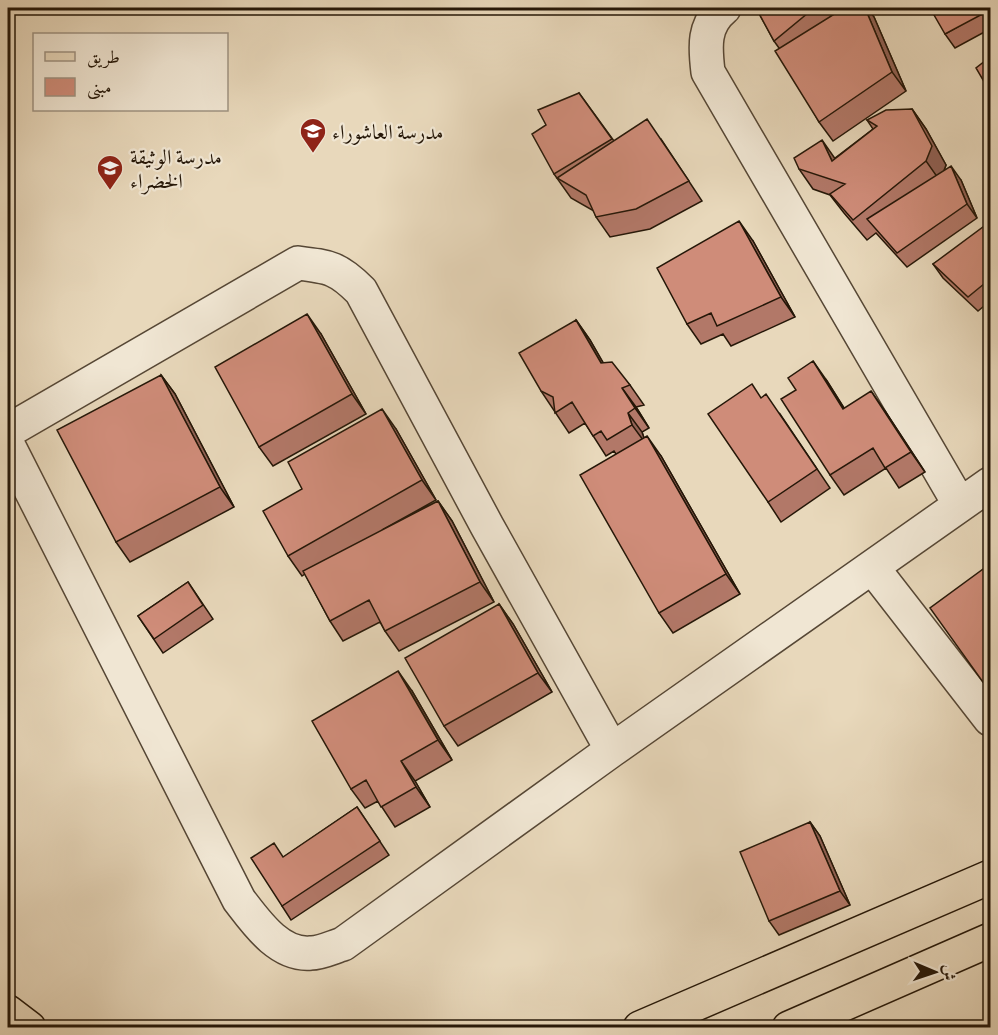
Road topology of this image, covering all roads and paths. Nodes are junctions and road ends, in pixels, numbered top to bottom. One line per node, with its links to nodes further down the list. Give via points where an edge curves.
1 (724, 8): 5 (street, via 714,15 707,33 708,72)
2 (8, 431): 8 (street, via 298,263 343,273 361,291)
3 (8, 445): 8 (street, via 239,900 263,932 287,947 310,954 343,944)
4 (990, 484): 5 (street)
5 (960, 505): 6 (street)
6 (872, 567): 7 (street); 8 (street)
7 (990, 719)
8 (612, 750)
9 (990, 877): 13 (main road)
10 (990, 940): 14 (main road)
11 (8, 1012): 12 (main road)
12 (29, 1028)
13 (640, 1028)
14 (789, 1028)

